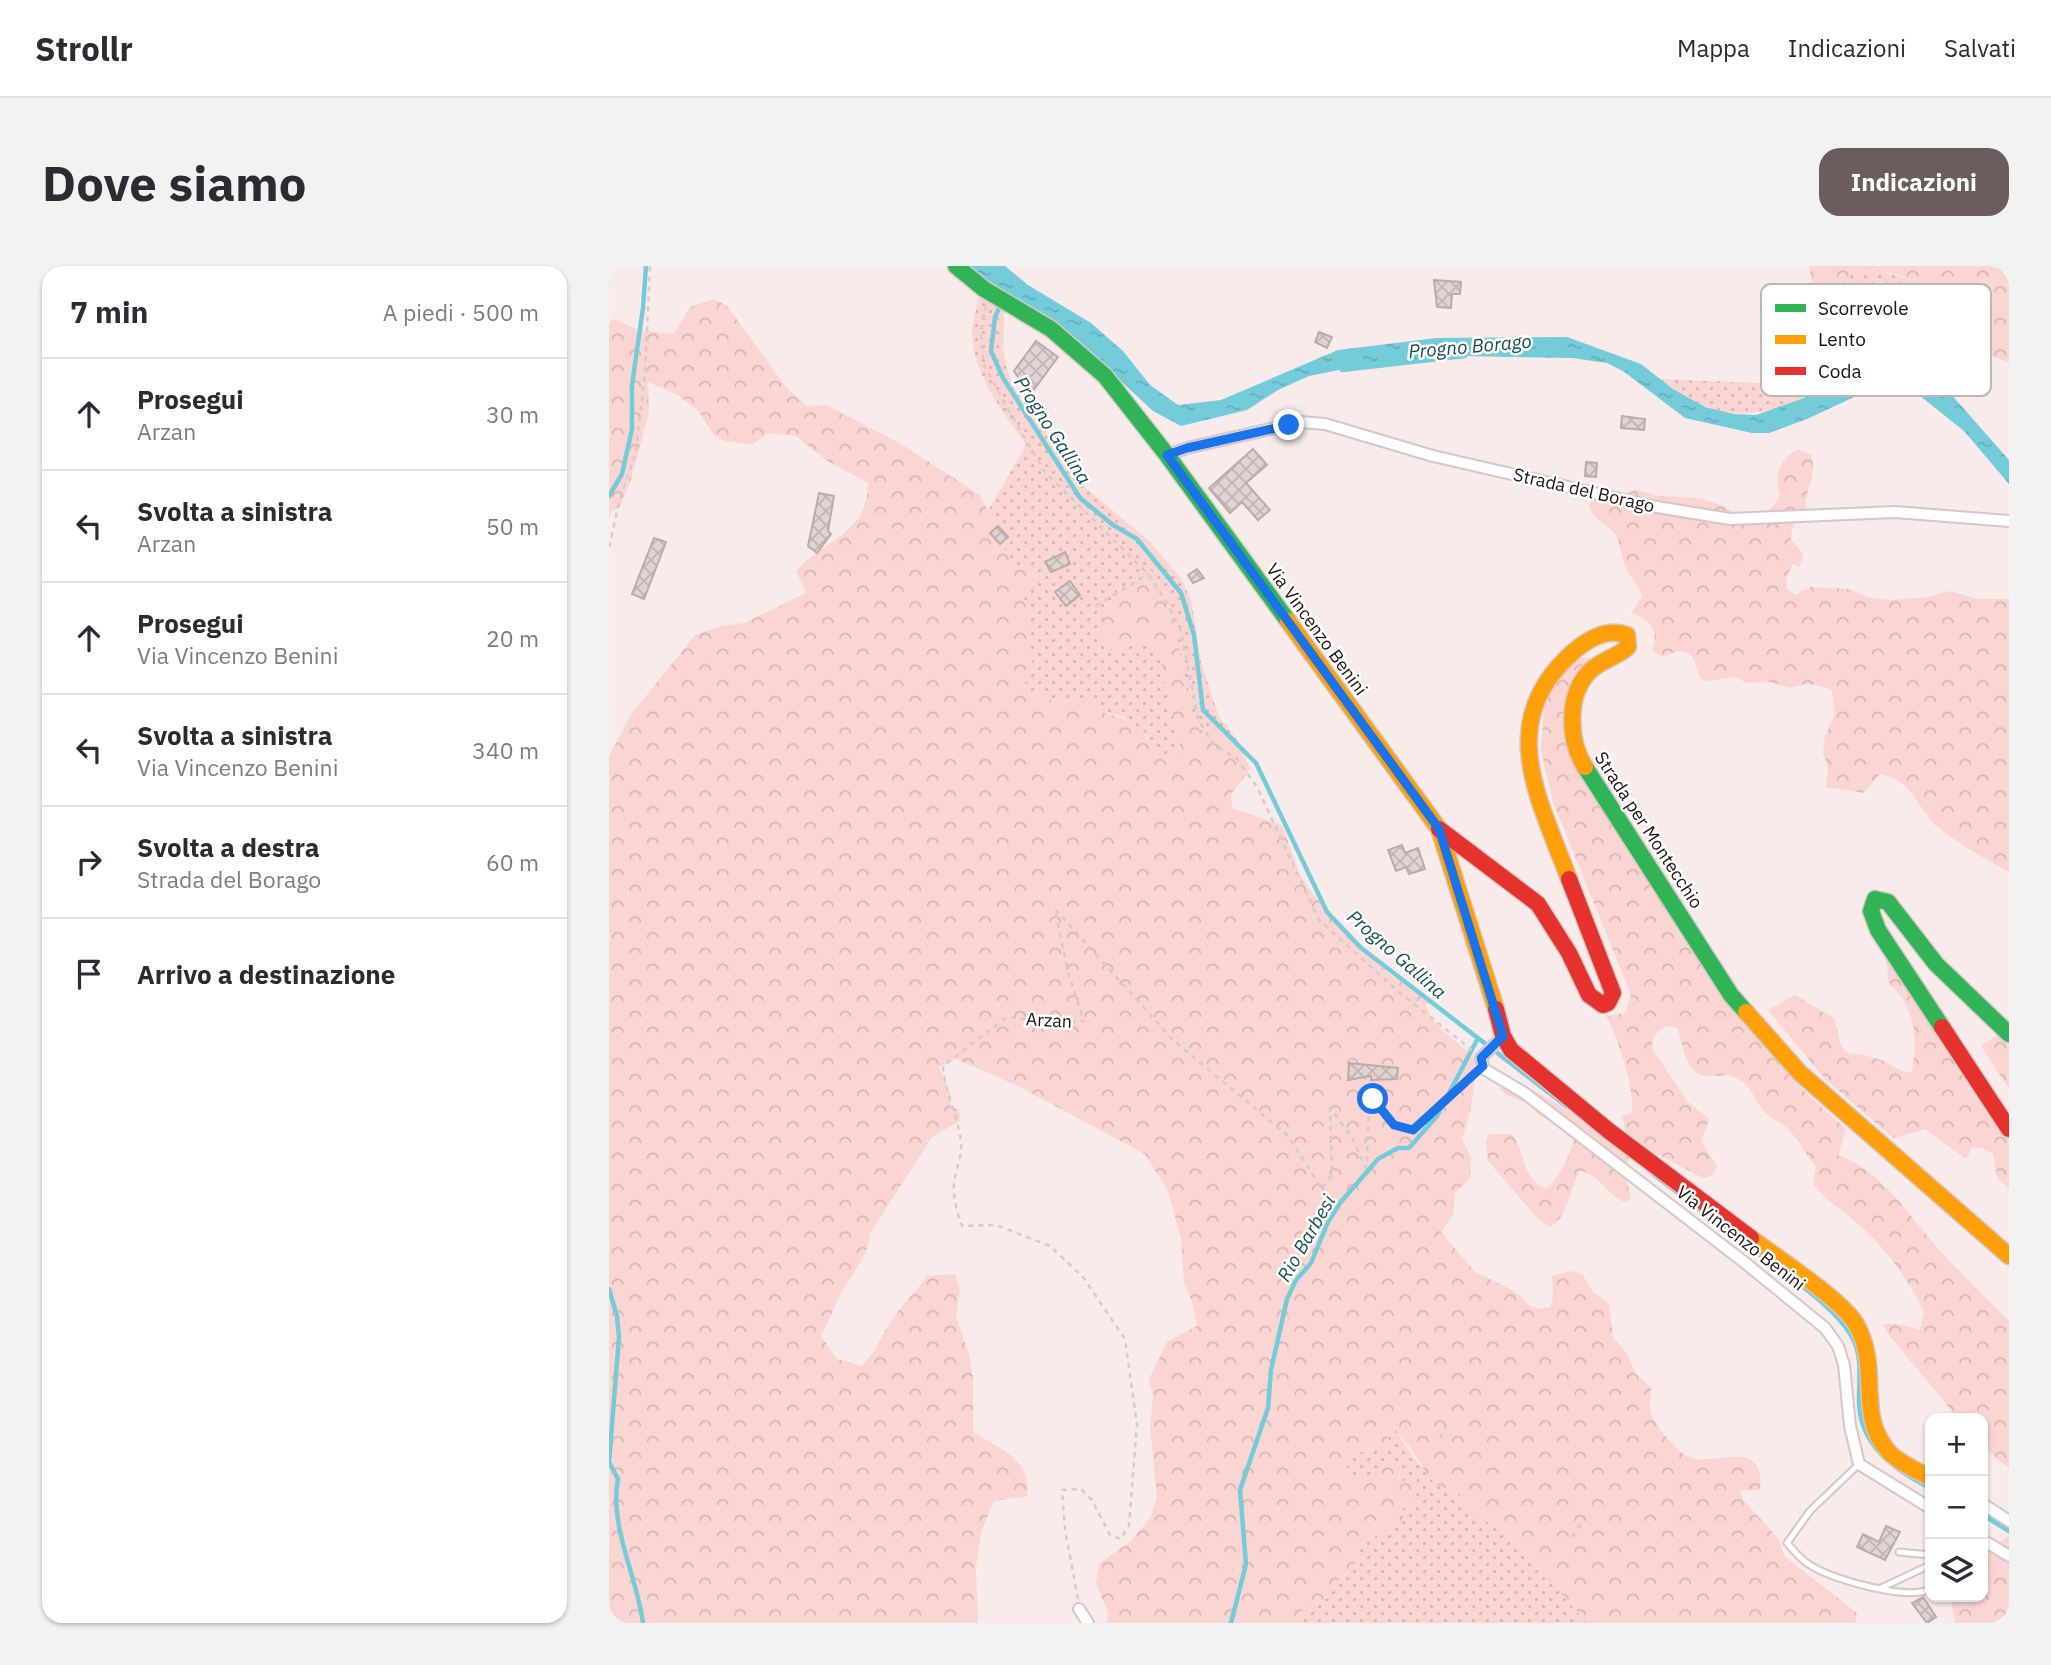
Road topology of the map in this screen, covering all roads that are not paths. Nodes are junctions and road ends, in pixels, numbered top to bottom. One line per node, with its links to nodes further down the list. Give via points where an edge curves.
1 (956, 266): 2 (street, Via Vincenzo Benini, via 1051,329 1105,376)
2 (1167, 455): 3 (street, Strada del Borago, via 1301,422 1325,424 1433,456 1720,518 1751,521 1895,512); 4 (street, Via Vincenzo Benini)
3 (2009, 521)
4 (1439, 829): 6 (street, Via Vincenzo Benini); 8 (street, Strada per Montecchio, via 1538,904 1589,995 1603,1005 1608,1003 1613,993 1532,783 1529,722 1544,685 1562,662 1598,637 1619,631 1627,635 1627,650 1595,666 1581,684 1570,720 1576,752 1731,995 1800,1073)
5 (2009, 1034): 7 (street, via 1936,964 1888,902 1875,899 1871,911 1878,930)
6 (1500, 1038): 9 (street, Via Vincenzo Benini, via 1482,1062 1825,1328 1844,1365); 10 (street, Via Vincenzo Benini, via 1540,1077 1845,1312 1865,1342 1871,1367 1870,1419 1877,1436 1892,1454)
7 (2009, 1129)
8 (2009, 1256)
9 (1859, 1464): 11 (street); 19 (lane, via 1810,1511 1787,1543 1818,1570)
10 (1927, 1476)
11 (1925, 1505)
12 (1988, 1507): 13 (street)
13 (2009, 1521)
14 (1988, 1543): 17 (street)
15 (1899, 1552): 16 (lane)
16 (1925, 1555)
17 (2009, 1556)
18 (1925, 1567): 19 (lane)
19 (1881, 1588): 20 (lane)
20 (1925, 1592)

